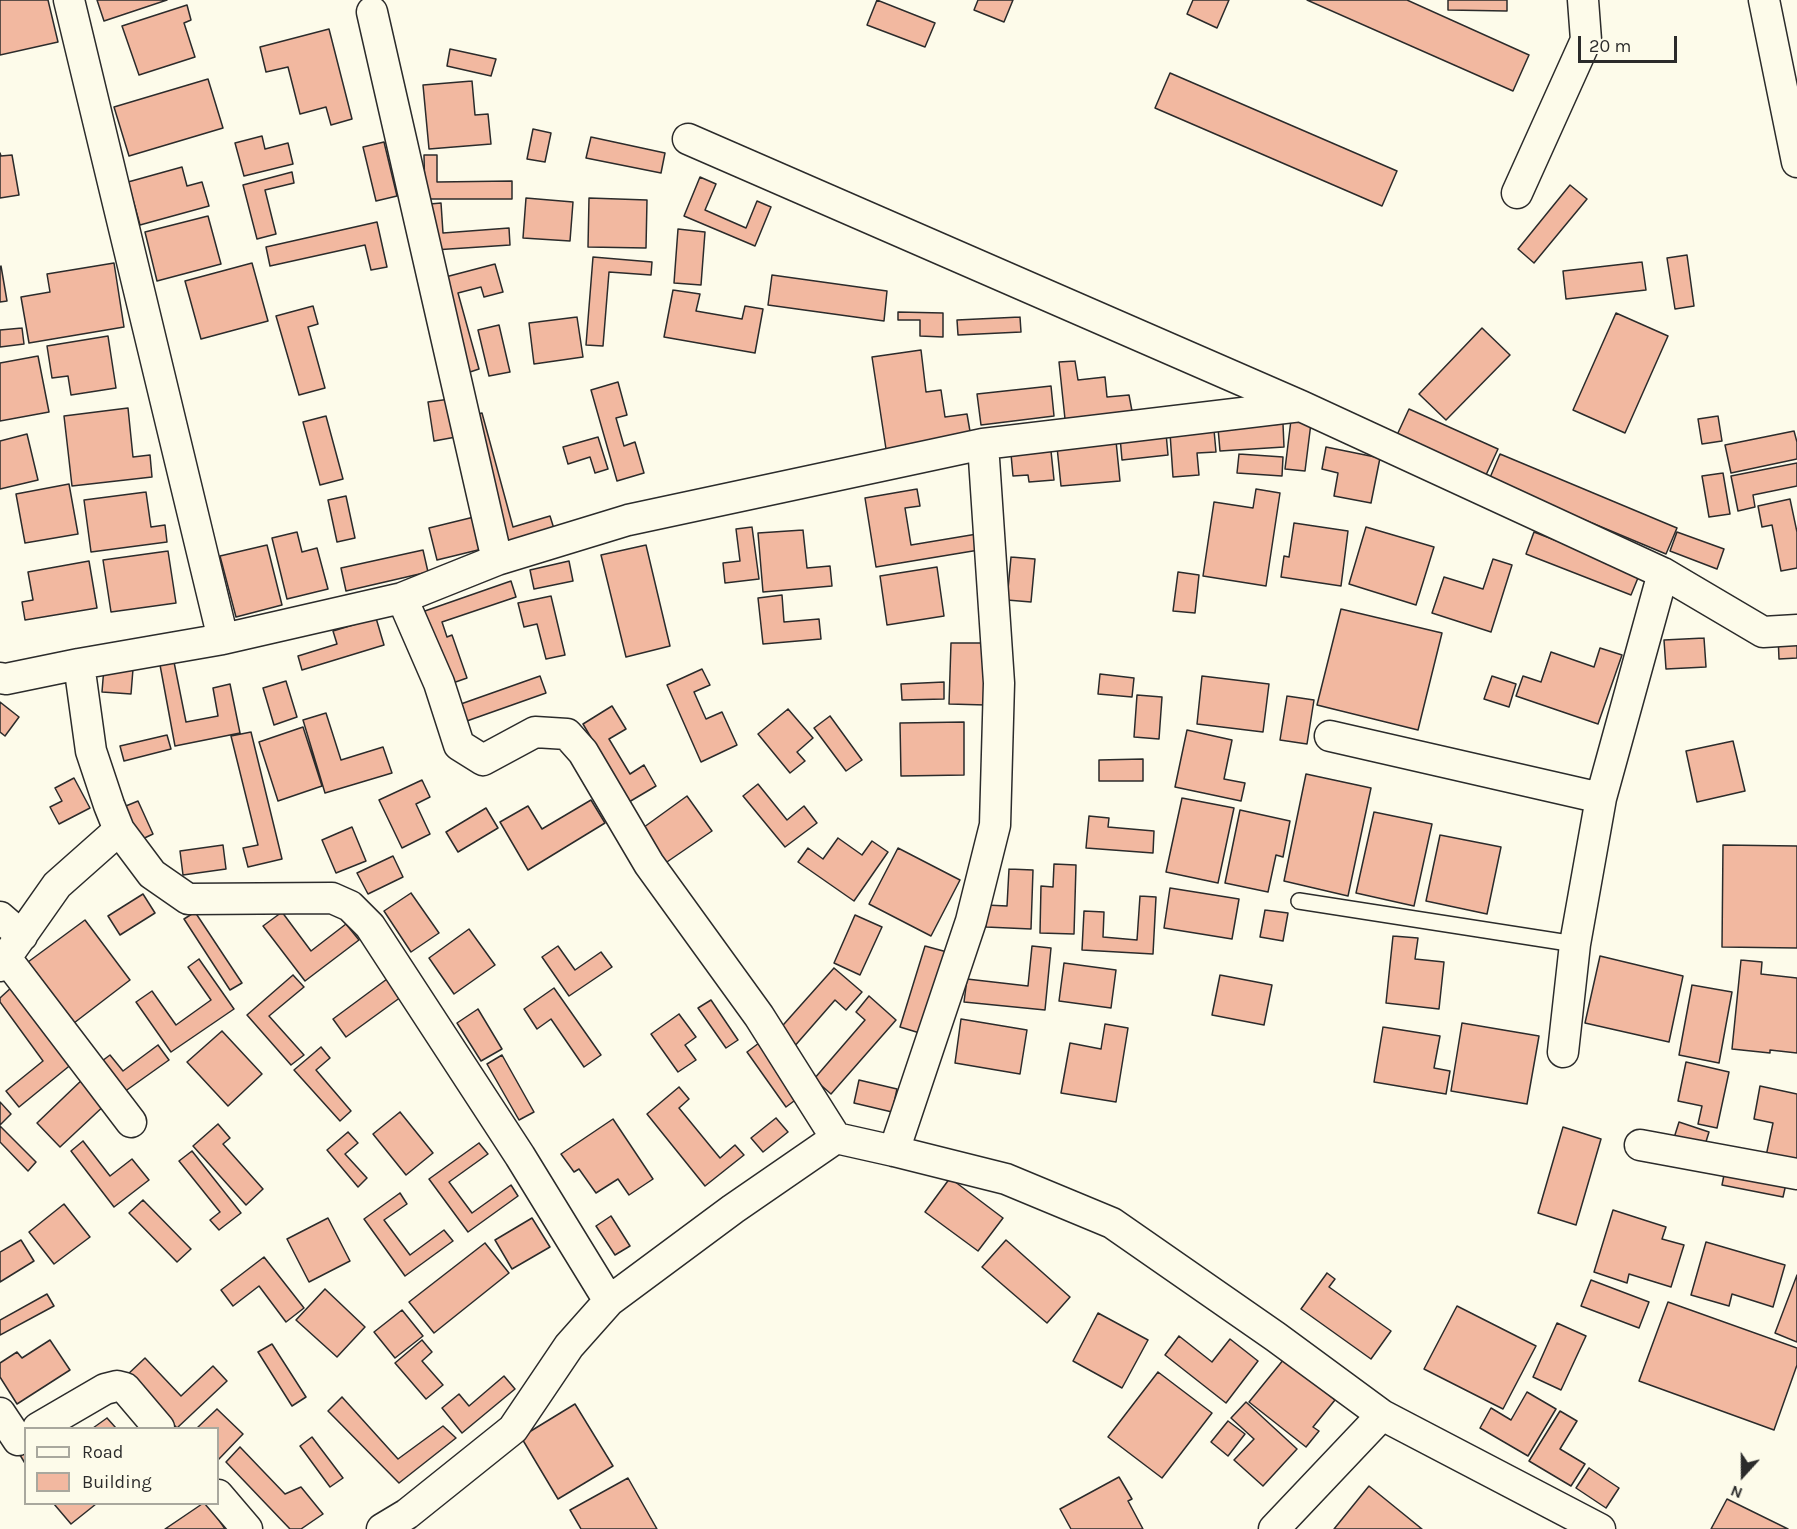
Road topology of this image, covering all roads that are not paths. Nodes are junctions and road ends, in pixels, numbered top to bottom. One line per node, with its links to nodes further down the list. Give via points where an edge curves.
1 (69, 0): 14 (street)
2 (1583, 0): 7 (street, via 1586,40)
3 (1764, 0): 6 (street)
4 (372, 12): 10 (street)
5 (688, 139): 8 (street)
6 (1797, 162)
7 (1517, 193)
8 (1301, 406): 9 (street); 11 (street)
9 (982, 444): 10 (street, via 628,520); 28 (street, via 999,683 995,825 972,921)
10 (497, 560): 12 (street)
11 (1663, 573): 13 (street, via 1763,632); 18 (street)
12 (402, 598): 14 (street); 26 (street, via 439,683 459,745 483,760 535,732 567,734 583,752 649,864 759,1016)
13 (1797, 630)
14 (223, 639): 15 (street)
15 (79, 664): 16 (street); 19 (street, via 90,751)
16 (2, 673)
17 (1330, 736): 18 (street)
18 (1601, 798): 22 (street)
19 (118, 830): 23 (street, via 57,885); 30 (street, via 152,874 188,899 332,898 350,906 370,926)
20 (1299, 901): 22 (lane)
21 (0, 917): 23 (street)
22 (1575, 944): 24 (street)
23 (9, 954): 25 (street)
24 (1563, 1052)
25 (131, 1122)
26 (836, 1138): 28 (street); 30 (street)
27 (1640, 1145): 29 (street)
28 (894, 1150): 32 (street, via 1006,1179 1112,1223)
29 (1797, 1174)
30 (609, 1301): 39 (street, via 569,1346 513,1429 407,1514)
31 (0, 1413): 35 (street)
32 (1382, 1414): 37 (street); 40 (street)
33 (41, 1427): 34 (street, via 105,1389 117,1386 125,1388)
34 (158, 1427)
35 (21, 1439)
36 (219, 1496): 38 (street)
37 (1598, 1528)
38 (247, 1529)
39 (382, 1529)
40 (1274, 1529)

